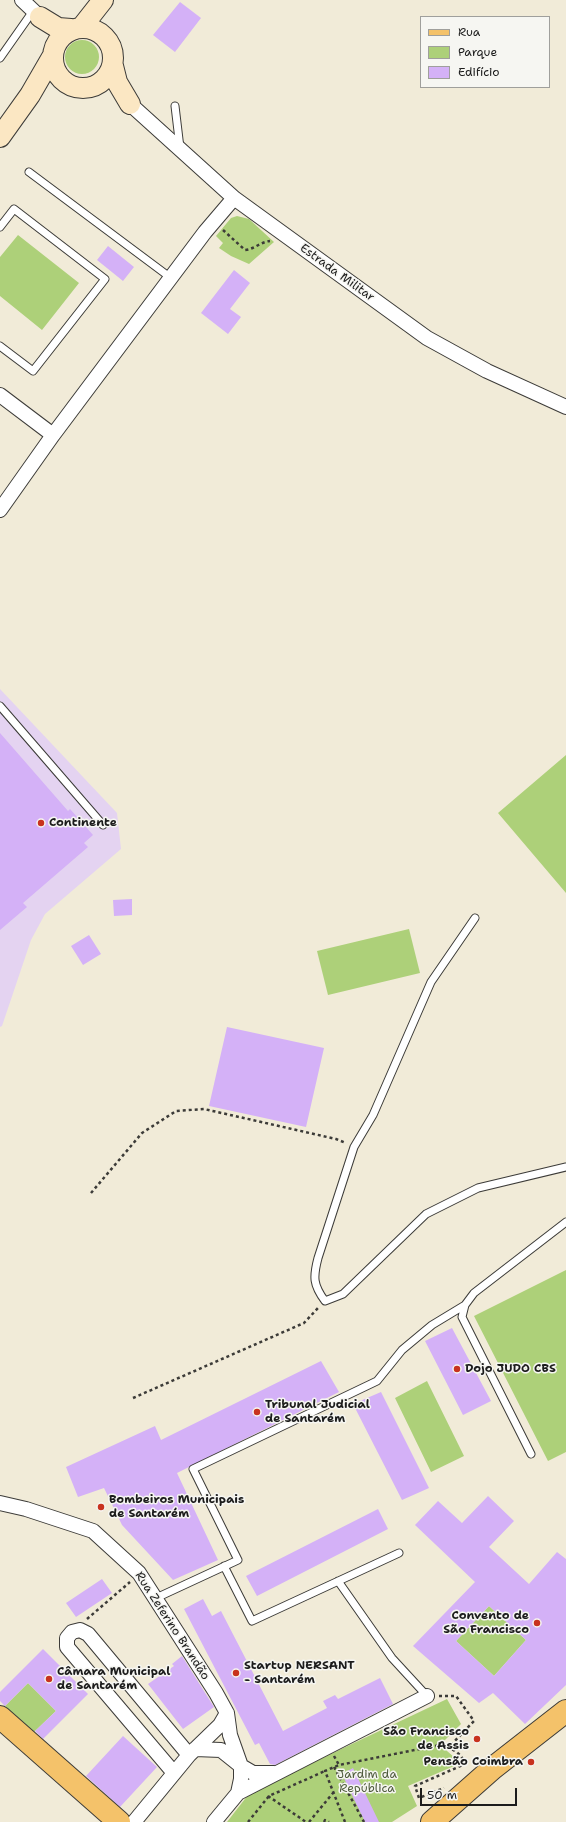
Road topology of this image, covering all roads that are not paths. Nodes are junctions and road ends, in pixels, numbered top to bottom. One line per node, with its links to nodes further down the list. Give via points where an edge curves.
1 (22, 0): 4 (street)
2 (103, 0): 5 (street)
3 (107, 0): 6 (street, via 102,17)
4 (37, 14): 5 (street, via 58,28); 7 (street); 8 (lane)
5 (76, 29): 6 (street, via 86,27); 7 (street, via 60,37)
6 (102, 34): 9 (street, via 108,39 114,52)
7 (53, 52): 10 (street, via 58,75); 12 (street)
8 (0, 58)
9 (113, 66): 11 (street, via 107,77); 13 (street, Estrada Militar, via 117,82)
10 (68, 84): 11 (street, via 82,88); 12 (street, via 50,86)
11 (96, 86): 13 (street, Estrada Militar)
12 (30, 95): 15 (street)
13 (130, 104): 16 (street, Estrada Militar)
14 (175, 106): 16 (lane)
15 (0, 138)
16 (180, 149): 18 (street, Estrada Militar)
17 (30, 172): 20 (lane)
18 (234, 198): 20 (street); 23 (street, Estrada Militar, via 427,338 487,371)
19 (0, 227): 21 (lane, via 14,209 105,279 32,371)
20 (171, 278): 24 (street)
21 (0, 346)
22 (0, 395): 24 (street)
23 (566, 407)
24 (53, 435): 25 (street)
25 (0, 510)
26 (0, 706): 27 (lane)
27 (103, 825)
28 (475, 918): 29 (lane, via 431,982 372,1115 354,1147 314,1273 317,1290 325,1301 343,1294 426,1214 478,1188)
29 (566, 1167)
30 (566, 1222): 31 (lane, via 474,1293)
31 (465, 1305): 32 (lane, via 462,1317); 35 (lane, via 432,1326 402,1350 377,1381 193,1469 238,1560)
32 (531, 1454)
33 (0, 1503): 37 (street, Rua Zeferino Brandão, via 26,1509 93,1532 139,1573)
34 (399, 1553): 36 (lane)
35 (224, 1566): 36 (lane, via 252,1620); 37 (lane)
36 (338, 1581): 38 (lane, via 392,1658)
37 (156, 1598): 40 (street, Rua Zeferino Brandão)
38 (427, 1696): 45 (street)
39 (566, 1711): 49 (main road, via 493,1768)
40 (227, 1713): 42 (street, via 220,1725); 43 (street, via 230,1735)
41 (0, 1717): 47 (main road)
42 (192, 1752): 43 (street, via 221,1750); 44 (street); 44 (street, via 88,1634 80,1630 72,1632 68,1638 68,1647)
43 (241, 1766): 45 (street, via 253,1773); 46 (street)
44 (174, 1773): 47 (street)
45 (276, 1774): 46 (street)
46 (238, 1793): 48 (street)
47 (131, 1822)
48 (214, 1822)
49 (432, 1822)

